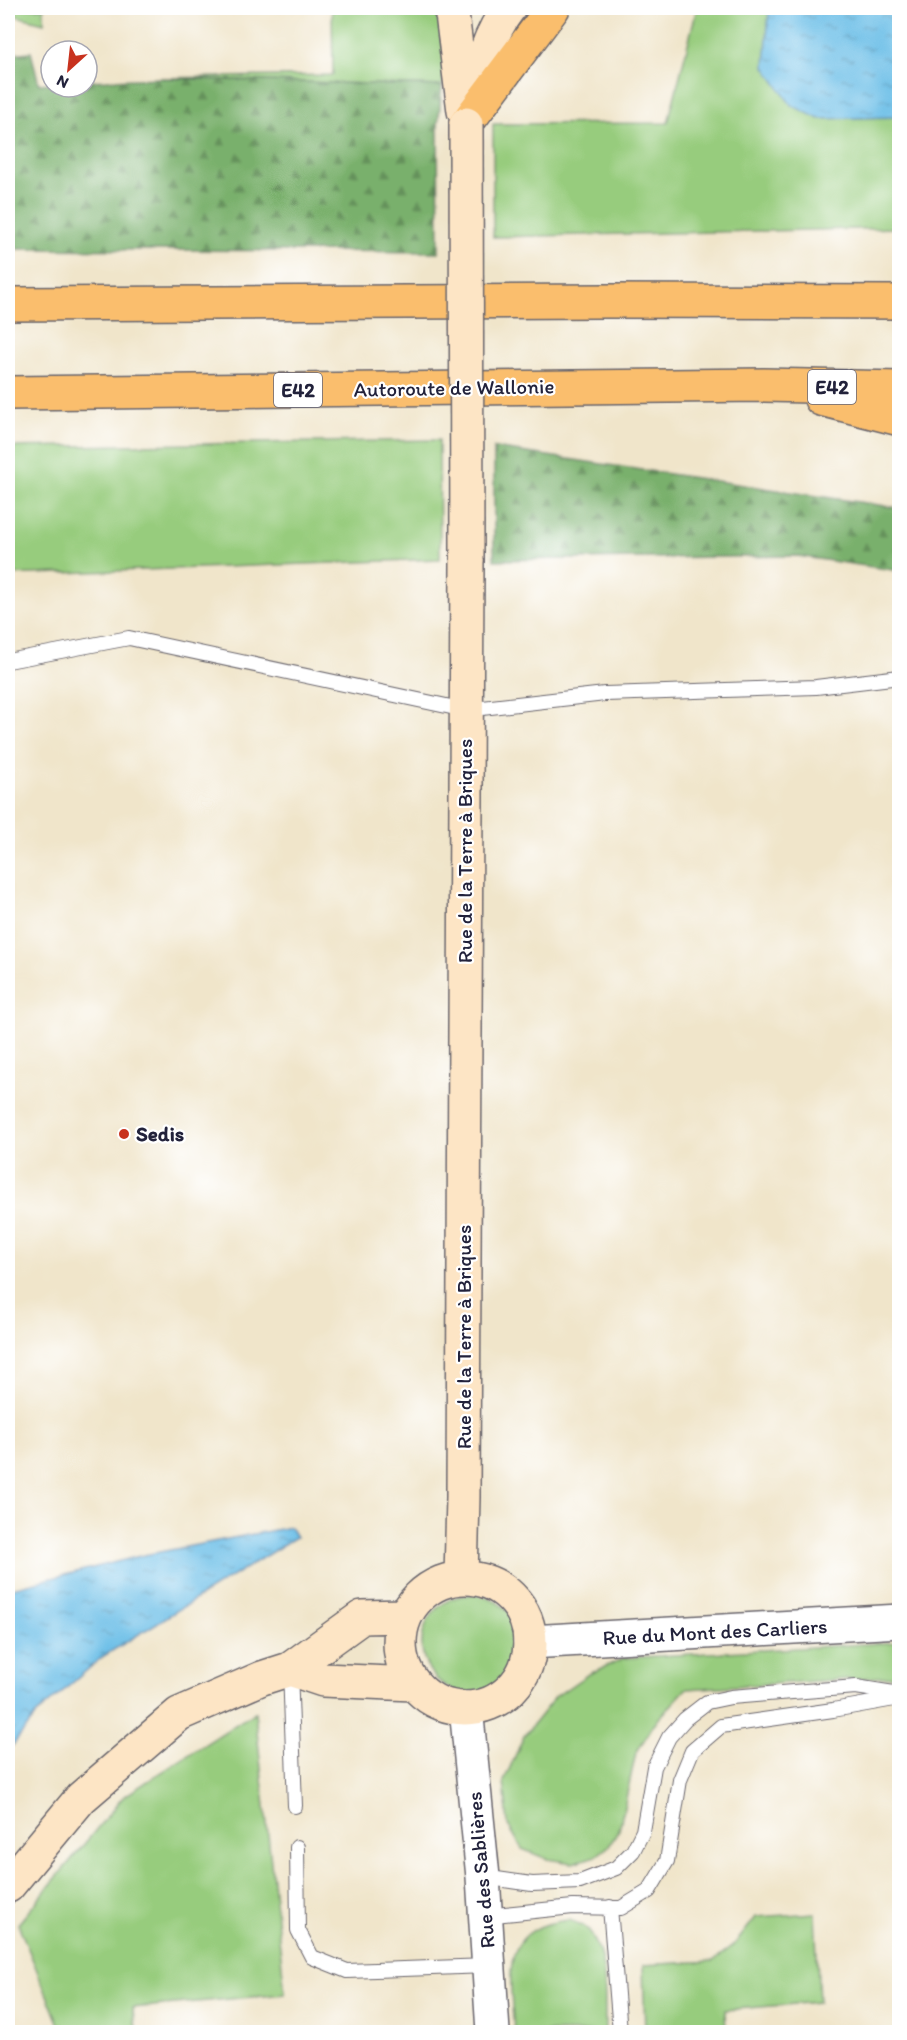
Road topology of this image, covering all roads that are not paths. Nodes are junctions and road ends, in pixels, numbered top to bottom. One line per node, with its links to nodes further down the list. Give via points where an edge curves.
1 (449, 8): 4 (main road, Rue de la Terre à Briques)
2 (509, 8): 4 (main road, Rue de la Terre à Briques, via 488,45)
3 (553, 8): 4 (highway)
4 (466, 124): 13 (main road, Rue de la Terre à Briques, bridge)
5 (900, 302): 6 (highway)
6 (8, 304)
7 (764, 386): 8 (highway, Autoroute de Wallonie / E42); 9 (highway, Autoroute de Wallonie / E42); 10 (highway)
8 (900, 388)
9 (8, 393)
10 (900, 419)
11 (8, 661): 13 (lane, via 129,638)
12 (900, 677): 13 (lane, via 816,687 605,694)
13 (465, 710): 14 (main road, Rue de la Terre à Briques)
14 (461, 1578): 15 (main road, via 443,1581 417,1598); 17 (main road, via 479,1579 499,1587 517,1604 528,1624)
15 (404, 1616): 18 (main road, via 362,1617); 19 (main road, via 399,1640 402,1663)
16 (900, 1621): 17 (street, Rue du Mont des Carliers)
17 (530, 1642): 21 (main road, via 530,1659 521,1676 485,1706)
18 (290, 1669): 19 (main road, via 323,1680); 22 (lane); 25 (main road, via 179,1714 81,1798)
19 (413, 1684): 21 (main road, via 428,1698)
20 (900, 1696): 24 (lane, via 856,1687 707,1702 669,1737 654,1767 643,1831 633,1851 616,1868 580,1882 532,1884); 26 (lane, via 721,1726 692,1751 680,1780 667,1861 661,1871 648,1891 621,1908)
21 (466, 1708): 24 (street, Rue des Sablières)
22 (295, 1806)
23 (297, 1847): 28 (lane, via 298,1930 312,1957 347,1971)
24 (483, 1877): 27 (street, Rue des Sablières)
25 (8, 1886)
26 (610, 1907): 27 (lane); 30 (lane)
27 (485, 1916): 28 (street, Rue des Sablières)
28 (488, 1966): 29 (street, Rue des Sablières)
29 (493, 2032)
30 (620, 2032)

